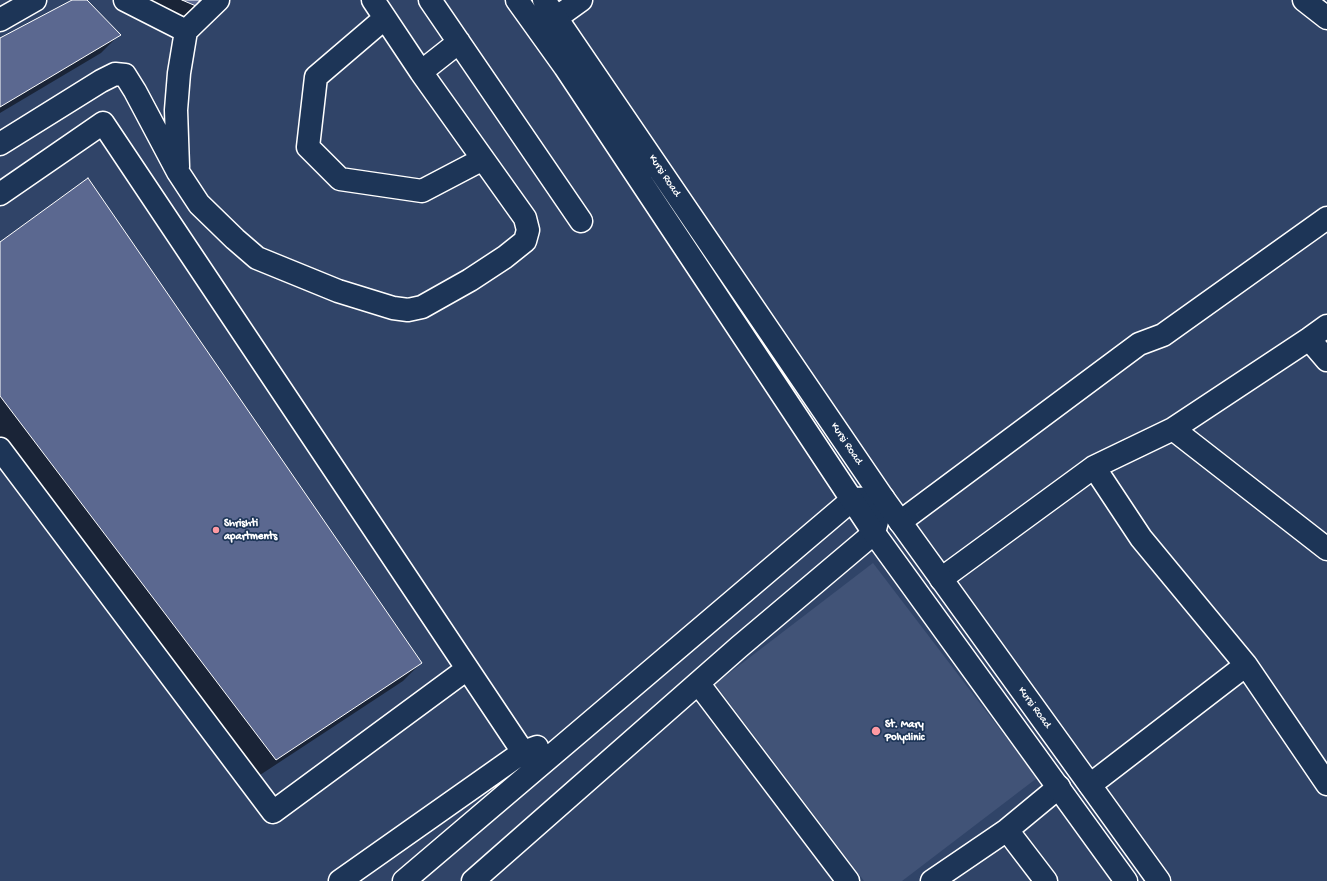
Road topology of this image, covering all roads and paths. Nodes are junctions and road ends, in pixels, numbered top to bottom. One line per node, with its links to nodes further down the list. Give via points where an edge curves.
1 (35, 0): 12 (street)
2 (125, 0): 13 (street)
3 (218, 0): 13 (street)
4 (430, 0): 14 (street)
5 (544, 0): 10 (street, Kursi Road)
6 (581, 0): 10 (street)
7 (1304, 0): 11 (street)
8 (526, 3): 20 (street, Kursi Road, via 565,67)
9 (379, 9): 15 (street); 17 (street, via 316,77 308,148 340,179 422,191)
10 (556, 18): 19 (street, Kursi Road)
11 (1327, 18)
12 (0, 20)
13 (186, 31): 18 (street, via 176,110)
14 (459, 42): 15 (street); 23 (street)
15 (421, 72): 17 (street)
16 (0, 144): 18 (street, via 101,81 114,74 125,75)
17 (483, 160): 18 (street, via 525,218 528,230 525,241 470,280 422,306 408,310 338,291 257,258 199,204)
18 (178, 172)
19 (663, 175): 20 (street); 24 (street, Kursi Road)
20 (646, 188): 25 (street, Kursi Road)
21 (0, 194): 39 (street, via 103,123)
22 (1327, 218): 34 (street, via 1163,335 1139,344)
23 (581, 221)
24 (722, 261): 25 (street); 32 (street, Kursi Road)
25 (702, 274): 33 (street, Kursi Road)
26 (1327, 326): 27 (street)
27 (1309, 339): 28 (street); 29 (street)
28 (1327, 360)
29 (1173, 429): 31 (street); 36 (street)
30 (0, 449): 39 (street, via 273,812)
31 (1094, 467): 37 (street); 38 (street, via 1141,538)
32 (883, 498): 33 (street); 34 (street, Kursi Road); 35 (street)
33 (853, 499): 35 (street, Kursi Road); 41 (street)
34 (900, 522): 37 (street, Kursi Road)
35 (874, 533): 40 (street); 45 (street, Kursi Road)
36 (1327, 549)
37 (941, 579): 44 (street, Kursi Road)
38 (1246, 665): 43 (street); 44 (street)
39 (467, 669): 42 (street)
40 (698, 683): 49 (street); 50 (street)
41 (578, 733): 42 (street); 48 (street)
42 (523, 752): 47 (street)
43 (1327, 784)
44 (1090, 785): 54 (street, Kursi Road)
45 (1058, 787): 46 (street); 53 (street, Kursi Road)
46 (1007, 830): 51 (street); 52 (street)
47 (340, 881)
48 (404, 881)
49 (473, 881)
50 (848, 881)
51 (932, 881)
52 (1046, 881)
53 (1126, 881)
54 (1159, 881)

